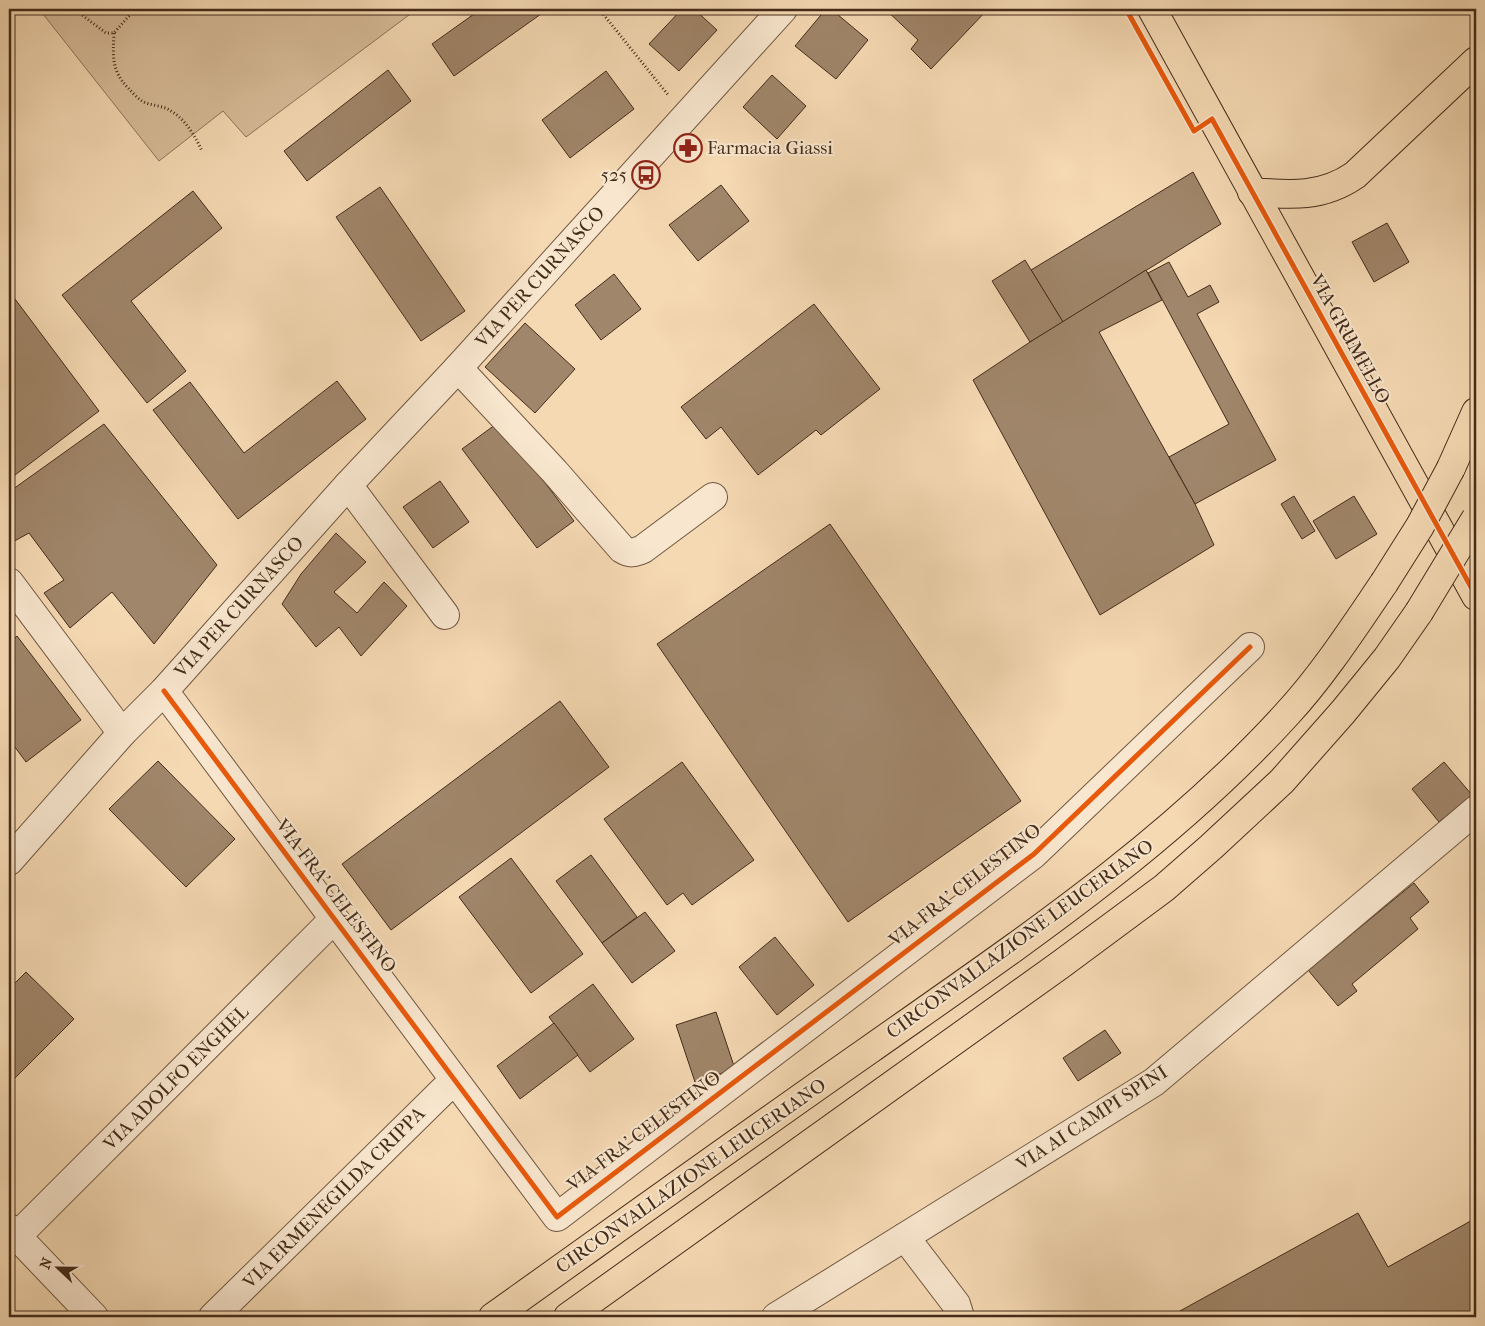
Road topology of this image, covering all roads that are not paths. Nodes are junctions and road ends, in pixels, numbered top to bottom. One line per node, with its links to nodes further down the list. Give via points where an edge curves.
1 (783, 9): 5 (street, VIA PER CURNASCO)
2 (1152, 9): 4 (main road, VIA GRUMELLO)
3 (1476, 61): 4 (main road, via 1342,184 1303,194)
4 (1252, 192): 11 (main road, VIA GRUMELLO)
5 (458, 368): 7 (street, VIA PER CURNASCO); 8 (street, via 627,552 643,549)
6 (1476, 412): 25 (main road, CIRCONVALLAZIONE LEUCERIANO, bridge, via 1420,526 1342,645 1289,713 1232,771 1124,865 1031,936)
7 (348, 486): 12 (street); 14 (street, VIA PER CURNASCO)
8 (713, 497)
9 (1476, 518): 20 (main road, bridge, via 1387,658 1282,781 1164,888)
10 (9, 582): 15 (street)
11 (1476, 596)
12 (446, 615)
13 (1250, 647): 19 (street, VIA FRA' CELESTINO, via 1034,854 557,1217)
14 (164, 690): 15 (street, VIA PER CURNASCO); 18 (street, VIA FRA' CELESTINO)
15 (122, 733): 17 (street, VIA PER CURNASCO)
16 (1476, 810): 22 (street, VIA AI CAMPI SPINI, via 1154,1082)
17 (9, 862)
18 (334, 919): 19 (street, VIA FRA' CELESTINO); 21 (street, VIA ADOLFO ENGHEL)
19 (454, 1080): 24 (street, VIA ERMENEGILDA CRIPPA)
20 (782, 1164): 26 (main road); 27 (main road)
21 (13, 1232): 23 (street)
22 (905, 1237): 28 (street, VIA AI CAMPI SPINI); 29 (street, via 956,1304)
23 (94, 1317)
24 (213, 1317)
25 (493, 1317)
26 (568, 1317)
27 (587, 1317)
28 (776, 1317)
29 (960, 1317)

